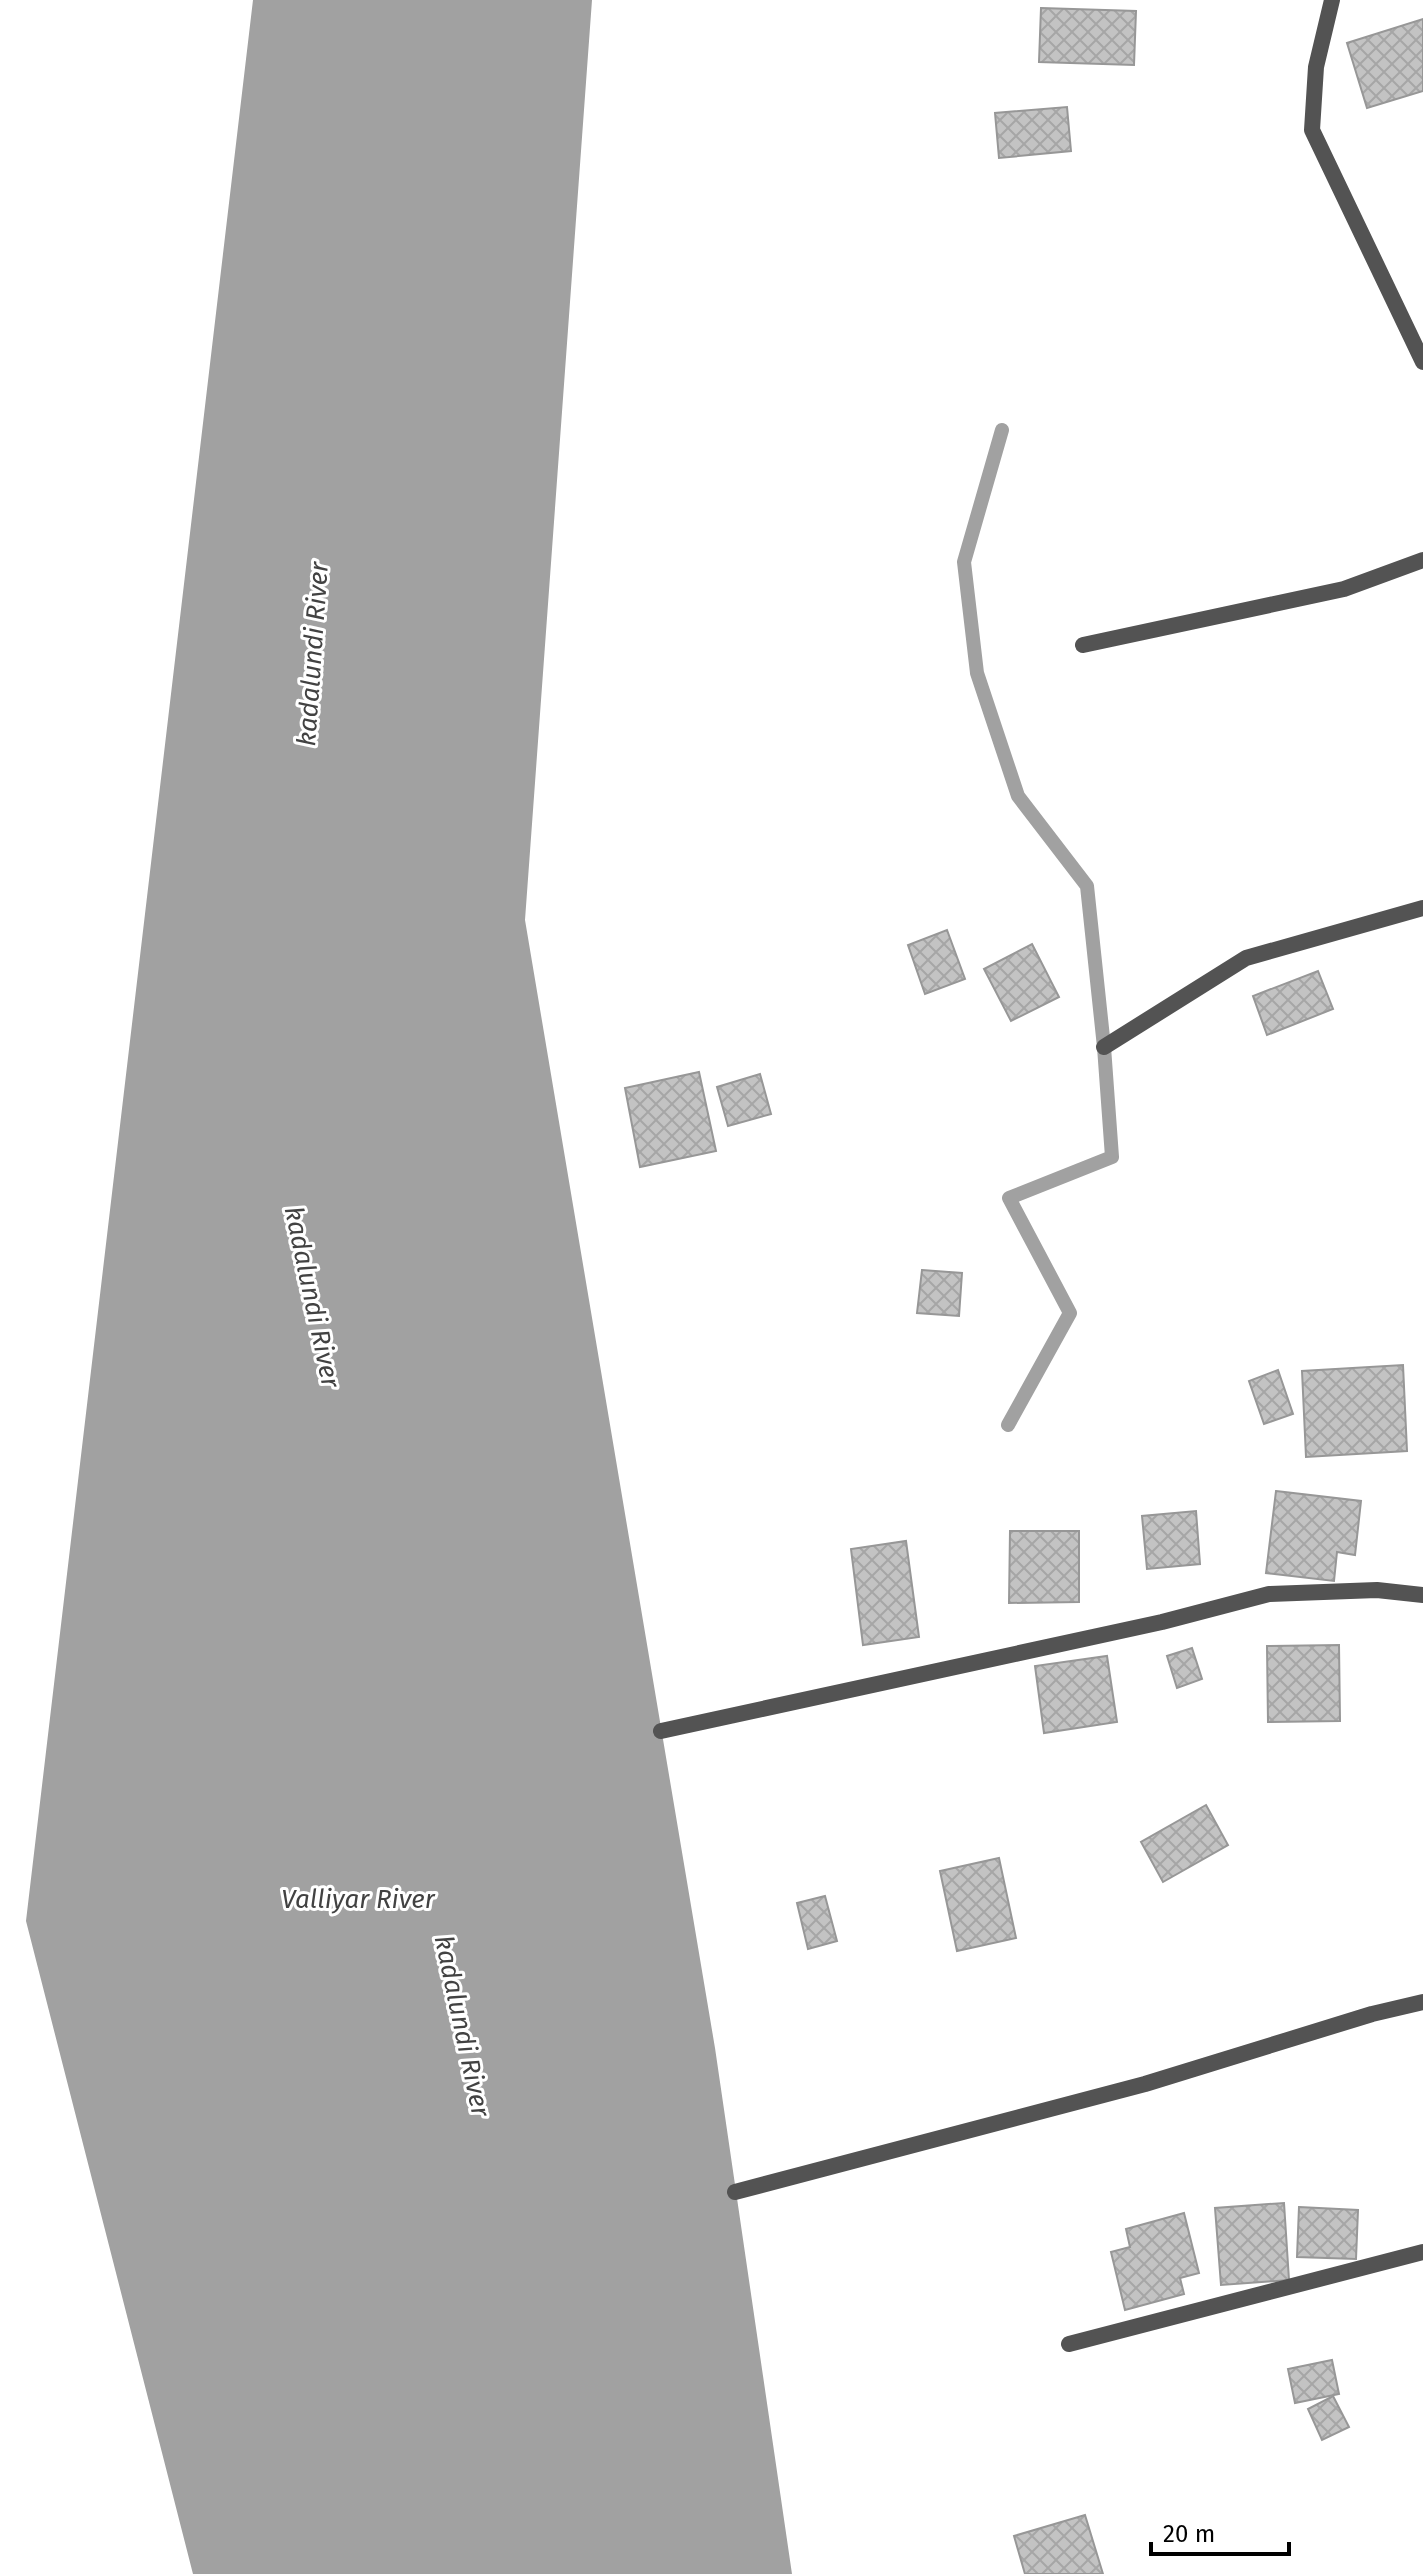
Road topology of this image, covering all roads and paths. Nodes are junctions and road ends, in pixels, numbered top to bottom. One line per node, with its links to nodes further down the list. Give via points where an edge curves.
1 (1332, 0): 2 (street, via 1316,67 1312,130)
2 (1423, 362)
3 (1423, 560): 4 (street, via 1344,589)
4 (1083, 645)
5 (1423, 908): 6 (street, via 1246,958)
6 (1104, 1047)
7 (1423, 1595): 8 (street, via 1377,1590 1269,1594)
8 (661, 1731)
9 (1423, 2002): 10 (street, via 1145,2084)
10 (735, 2192)
11 (1423, 2252): 12 (street)
12 (1069, 2344)

